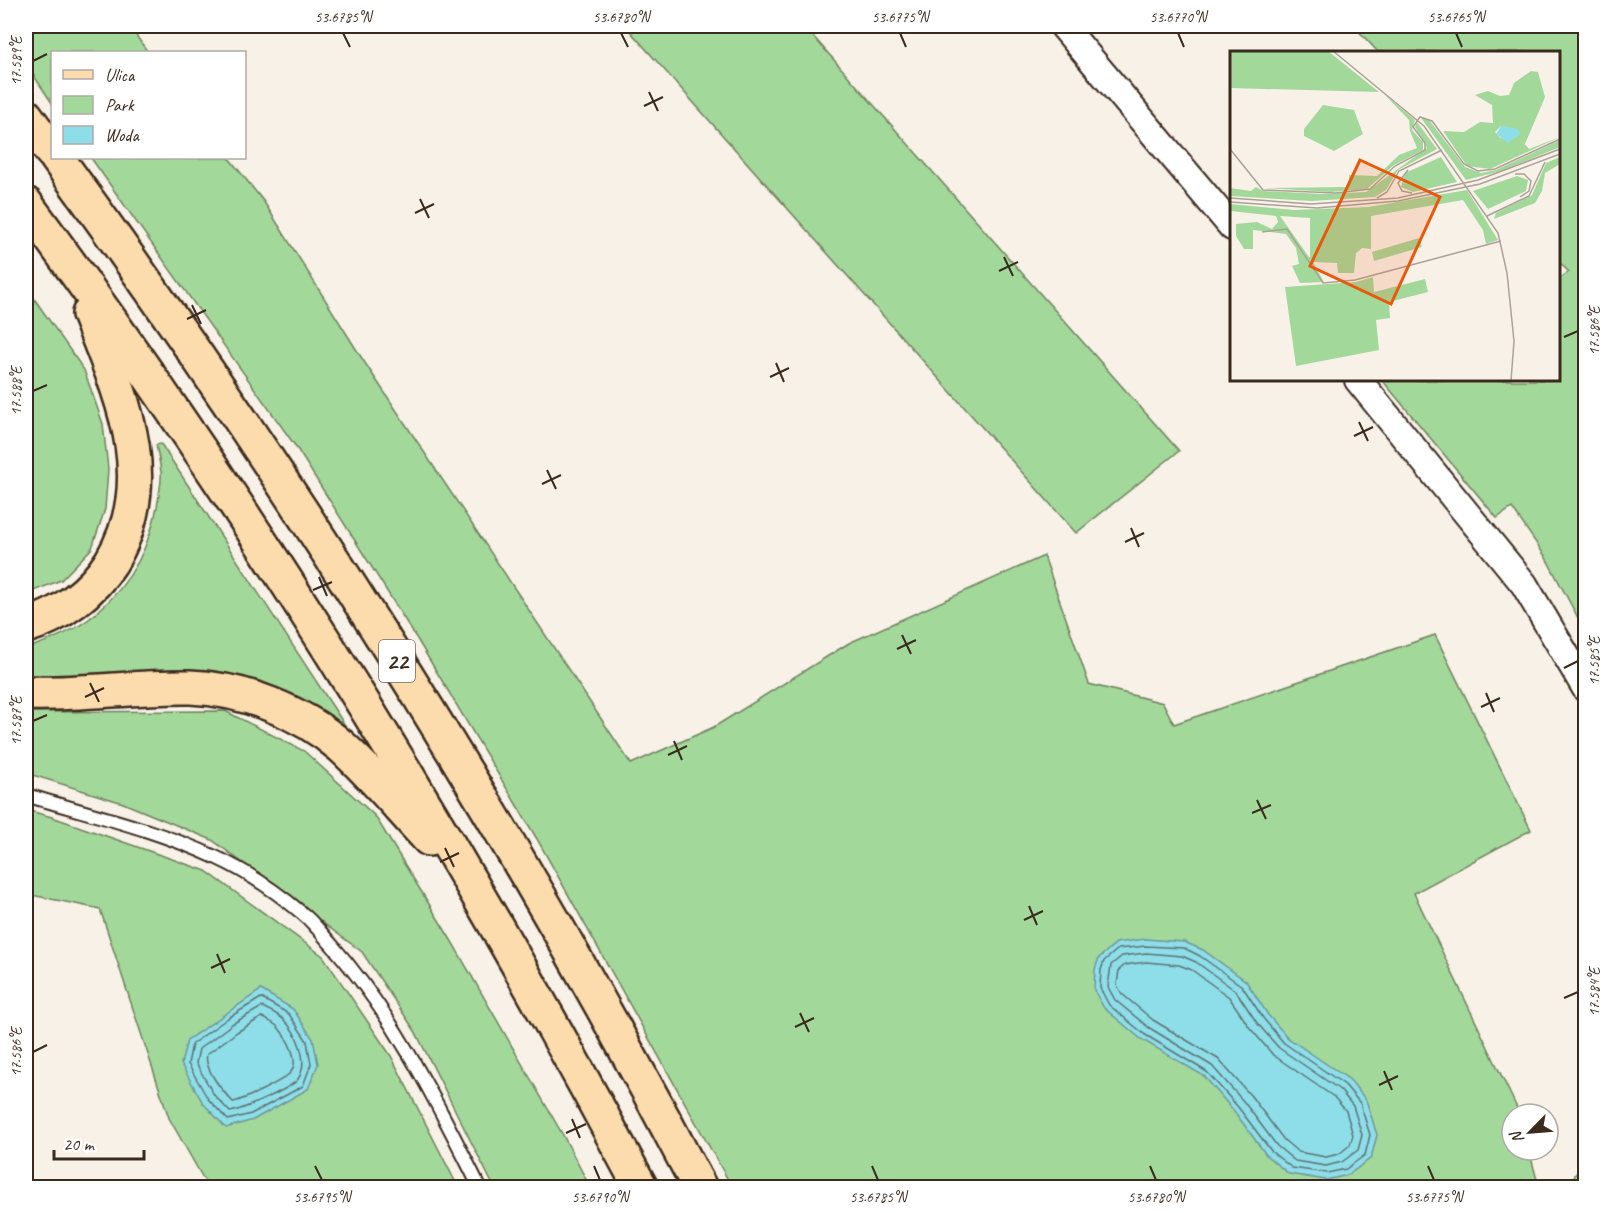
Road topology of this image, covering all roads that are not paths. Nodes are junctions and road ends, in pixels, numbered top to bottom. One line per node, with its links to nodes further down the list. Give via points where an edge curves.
1 (1063, 26): 6 (street)
2 (26, 116): 3 (main road)
3 (51, 151)
4 (58, 159): 16 (main road, 22, via 247,429 411,683 548,912)
5 (26, 204): 7 (main road, 22)
6 (1230, 225)
7 (70, 265): 9 (main road, 22, via 125,407 135,482 132,509 116,554 94,585 64,609); 13 (main road, 22, via 287,585)
8 (1359, 381): 10 (street, via 1524,584)
9 (26, 626)
10 (1586, 689)
11 (26, 693): 13 (main road, via 190,687 232,693 276,707 340,746)
12 (26, 795): 14 (lane, via 175,840 217,858 258,881 304,915 343,957 374,999 414,1064)
13 (471, 883): 15 (main road, 22)
14 (480, 1188)
15 (641, 1188)
16 (700, 1188)

